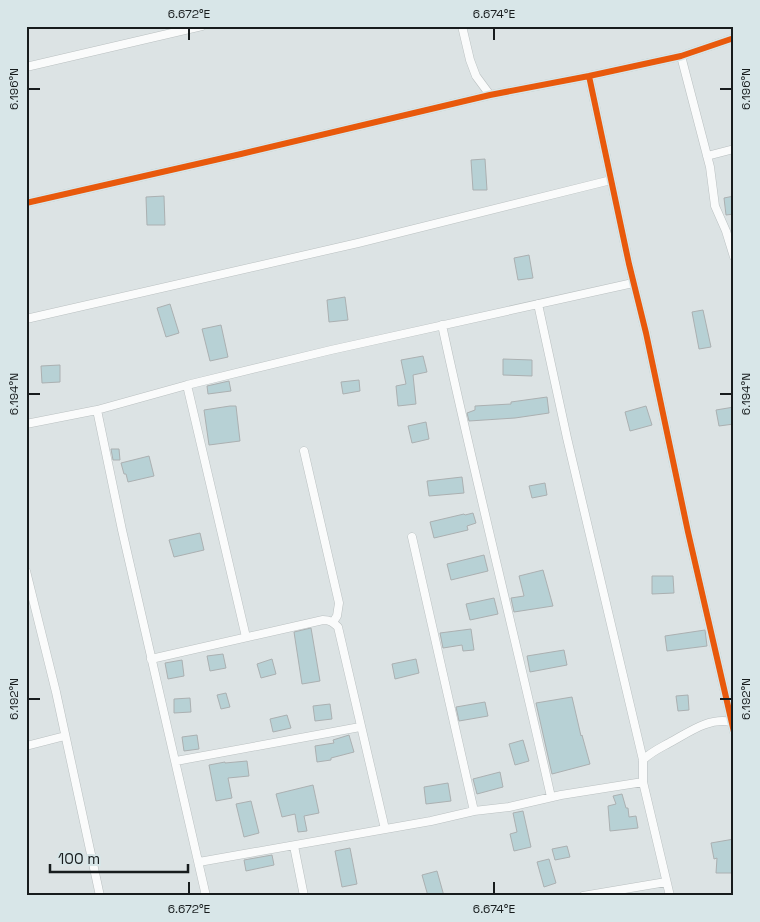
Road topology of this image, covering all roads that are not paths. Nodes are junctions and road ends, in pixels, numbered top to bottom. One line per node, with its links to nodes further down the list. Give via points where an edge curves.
1 (202, 26): 5 (street)
2 (462, 26): 7 (street, via 476,76)
3 (734, 38): 4 (street)
4 (681, 56): 6 (street); 9 (street)
5 (26, 67)
6 (589, 76): 7 (street); 10 (street)
7 (490, 95): 11 (street)
8 (734, 149): 9 (street)
9 (707, 156): 12 (street, via 715,206)
10 (611, 180): 13 (street); 15 (street, via 358,243)
11 (26, 203)
12 (733, 253)
13 (633, 283): 14 (street); 27 (street)
14 (538, 304): 16 (street); 30 (street)
15 (26, 319)
16 (442, 326): 17 (street); 33 (street)
17 (187, 385): 18 (street); 24 (street)
18 (97, 410): 19 (street); 25 (street)
19 (26, 424)
20 (304, 451): 23 (street, via 339,603)
21 (412, 537): 34 (street)
22 (26, 571): 28 (street)
23 (334, 622): 24 (street, via 323,620); 26 (street, via 338,627)
24 (246, 637): 25 (street)
25 (151, 659): 31 (street)
26 (360, 727): 31 (street); 35 (street)
27 (733, 727): 30 (street, via 725,720 694,728 651,752)
28 (65, 736): 29 (street); 39 (street)
29 (26, 746)
30 (643, 760): 32 (street)
31 (176, 761): 37 (street)
32 (642, 782): 33 (street); 38 (street)
33 (551, 797): 34 (street)
34 (474, 811): 35 (street)
35 (385, 829): 36 (street)
36 (294, 846): 37 (street); 41 (street)
37 (198, 862): 40 (street)
38 (666, 882): 42 (street); 43 (street)
39 (100, 896)
40 (206, 896)
41 (304, 896)
42 (583, 896)
43 (670, 896)

